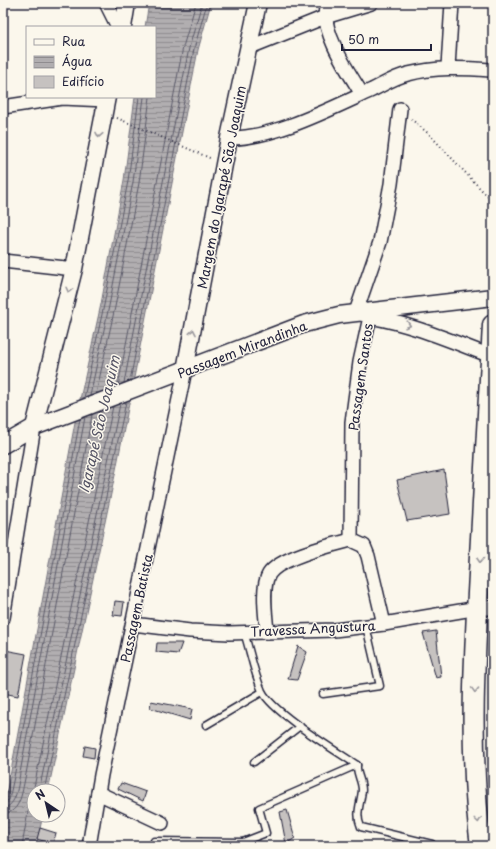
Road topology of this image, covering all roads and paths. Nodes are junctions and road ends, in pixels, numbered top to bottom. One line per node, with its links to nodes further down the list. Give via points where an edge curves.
1 (106, 3): 8 (street)
2 (128, 3): 9 (street)
3 (258, 3): 10 (street, Margem do Igarapé São Joaquim)
4 (327, 3): 7 (street)
5 (371, 3): 7 (street)
6 (452, 3): 11 (street)
7 (325, 17): 10 (street); 13 (street, via 333,44)
8 (118, 26)
9 (123, 26)
10 (250, 47): 18 (street, Margem do Igarapé São Joaquim)
11 (448, 68): 12 (street); 13 (street, via 409,73)
12 (490, 70)
13 (362, 94): 18 (street, via 266,133 249,138)
14 (106, 98): 15 (street, via 62,98); 22 (street, one-way to 22)
15 (3, 107)
16 (400, 109): 20 (path, via 429,134); 24 (street, Passagem Santos, via 391,184)
17 (131, 124): 19 (path)
18 (229, 138): 19 (street, Margem do Igarapé São Joaquim)
19 (224, 164): 27 (street, Margem do Igarapé São Joaquim, one-way to 19)
20 (493, 202)
21 (3, 261): 22 (street)
22 (74, 269): 28 (street, one-way to 28)
23 (493, 297): 24 (street, Passagem Mirandinha)
24 (363, 315): 26 (street, one-way to 26, via 430,332); 27 (street, Passagem Mirandinha, via 338,314 304,324); 30 (street, Passagem Santos, via 352,422)
25 (493, 325): 26 (main road)
26 (491, 356): 32 (main road, one-way to 32)
27 (186, 370): 28 (street, Passagem Mirandinha); 34 (street, Passagem Batista)
28 (39, 425): 29 (street, Passagem Mirandinha); 31 (street)
29 (3, 445)
30 (351, 540): 35 (street, via 364,546 368,556); 38 (street, via 283,562 269,574 265,600)
31 (7, 575): 33 (street)
32 (485, 608): 35 (street, Travessa Angustura); 51 (main road, one-way to 51, via 473,735)
33 (3, 618)
34 (133, 624): 37 (street, Travessa Angustura, via 190,631); 45 (street, Passagem Batista)
35 (384, 624): 36 (street, Travessa Angustura)
36 (366, 626): 38 (street, Travessa Angustura, via 334,630); 40 (lane, via 380,686)
37 (244, 632): 38 (street, Travessa Angustura); 39 (lane)
38 (267, 632)
39 (262, 692): 41 (lane); 42 (lane, via 280,712)
40 (323, 694)
41 (206, 725)
42 (300, 726): 43 (lane); 44 (lane)
43 (254, 762)
44 (356, 765): 48 (lane, via 259,808 266,833); 49 (lane, via 362,790 358,809 361,827)
45 (98, 793): 46 (street); 50 (street, Passagem Batista)
46 (162, 823)
47 (154, 841): 48 (lane)
48 (244, 844)
49 (432, 844)
50 (88, 846)
51 (481, 846)

